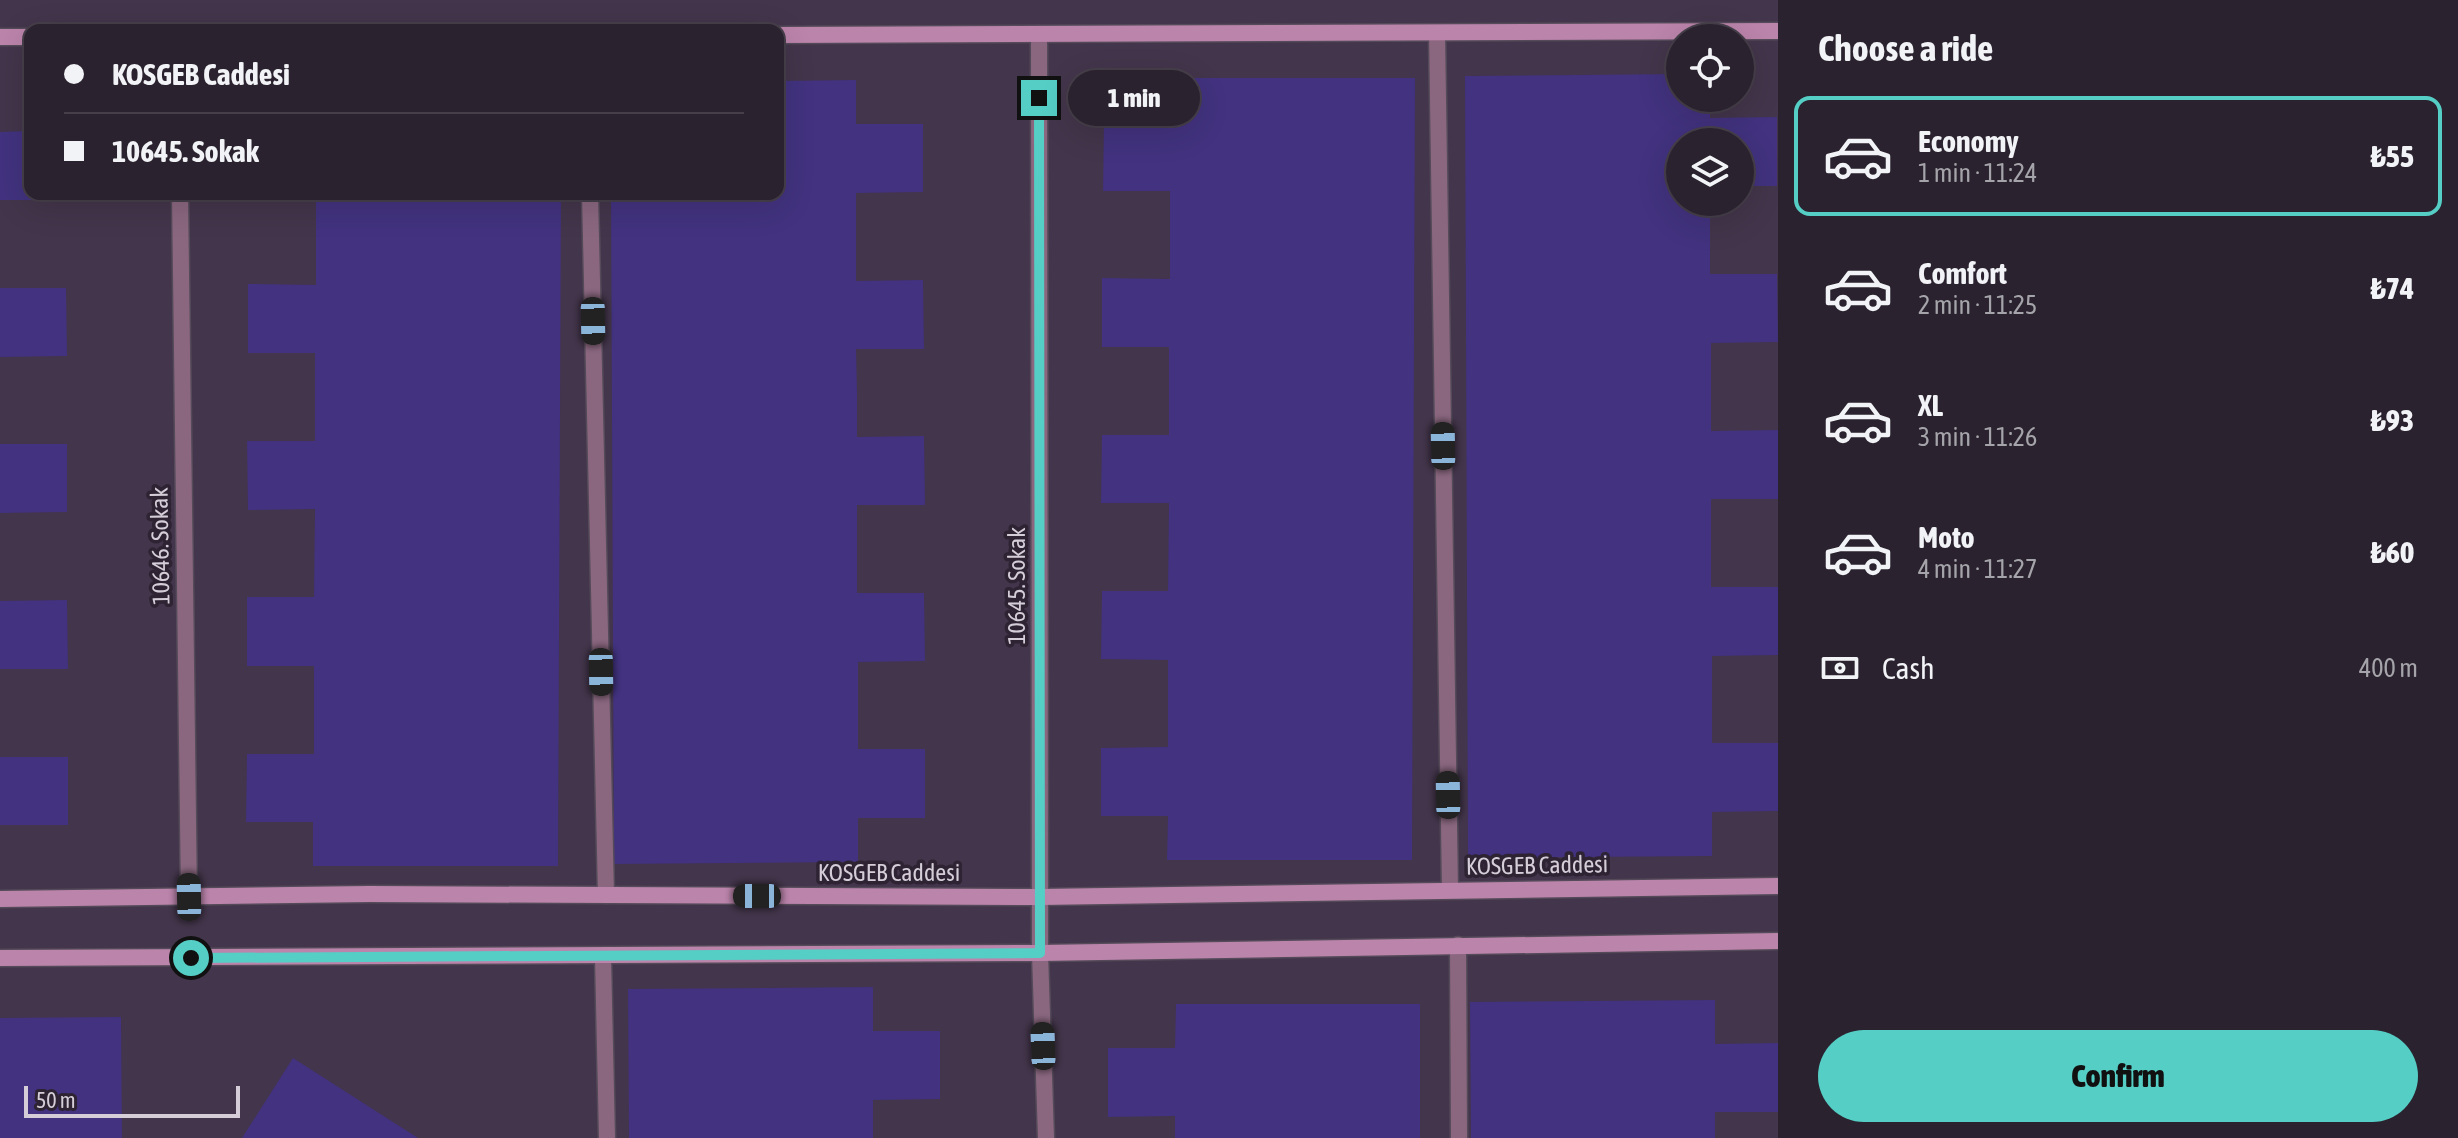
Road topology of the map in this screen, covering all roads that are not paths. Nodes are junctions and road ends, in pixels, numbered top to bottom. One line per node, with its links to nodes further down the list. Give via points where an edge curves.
1 (1778, 31): 2 (main road)
2 (1437, 33): 3 (main road); 10 (street)
3 (1039, 34): 4 (main road); 13 (street, 10645. Sokak)
4 (784, 35)
5 (0, 37): 6 (main road)
6 (24, 37)
7 (180, 200): 12 (street, 10646. Sokak)
8 (590, 200): 11 (street)
9 (1778, 886): 10 (main road, KOSGEB Caddesi)
10 (1450, 890): 13 (main road, KOSGEB Caddesi)
11 (606, 895): 12 (main road, KOSGEB Caddesi); 13 (main road, KOSGEB Caddesi)
12 (189, 897): 14 (main road, KOSGEB Caddesi)
13 (1040, 897): 17 (street, 10645. Sokak)
14 (0, 899)
15 (1778, 941): 16 (main road)
16 (1458, 945): 17 (main road); 22 (street)
17 (1040, 953): 18 (main road); 21 (street, 10645. Sokak)
18 (603, 957): 19 (main road); 20 (street)
19 (0, 958)
20 (607, 1138)
21 (1046, 1138)
22 (1459, 1138)

